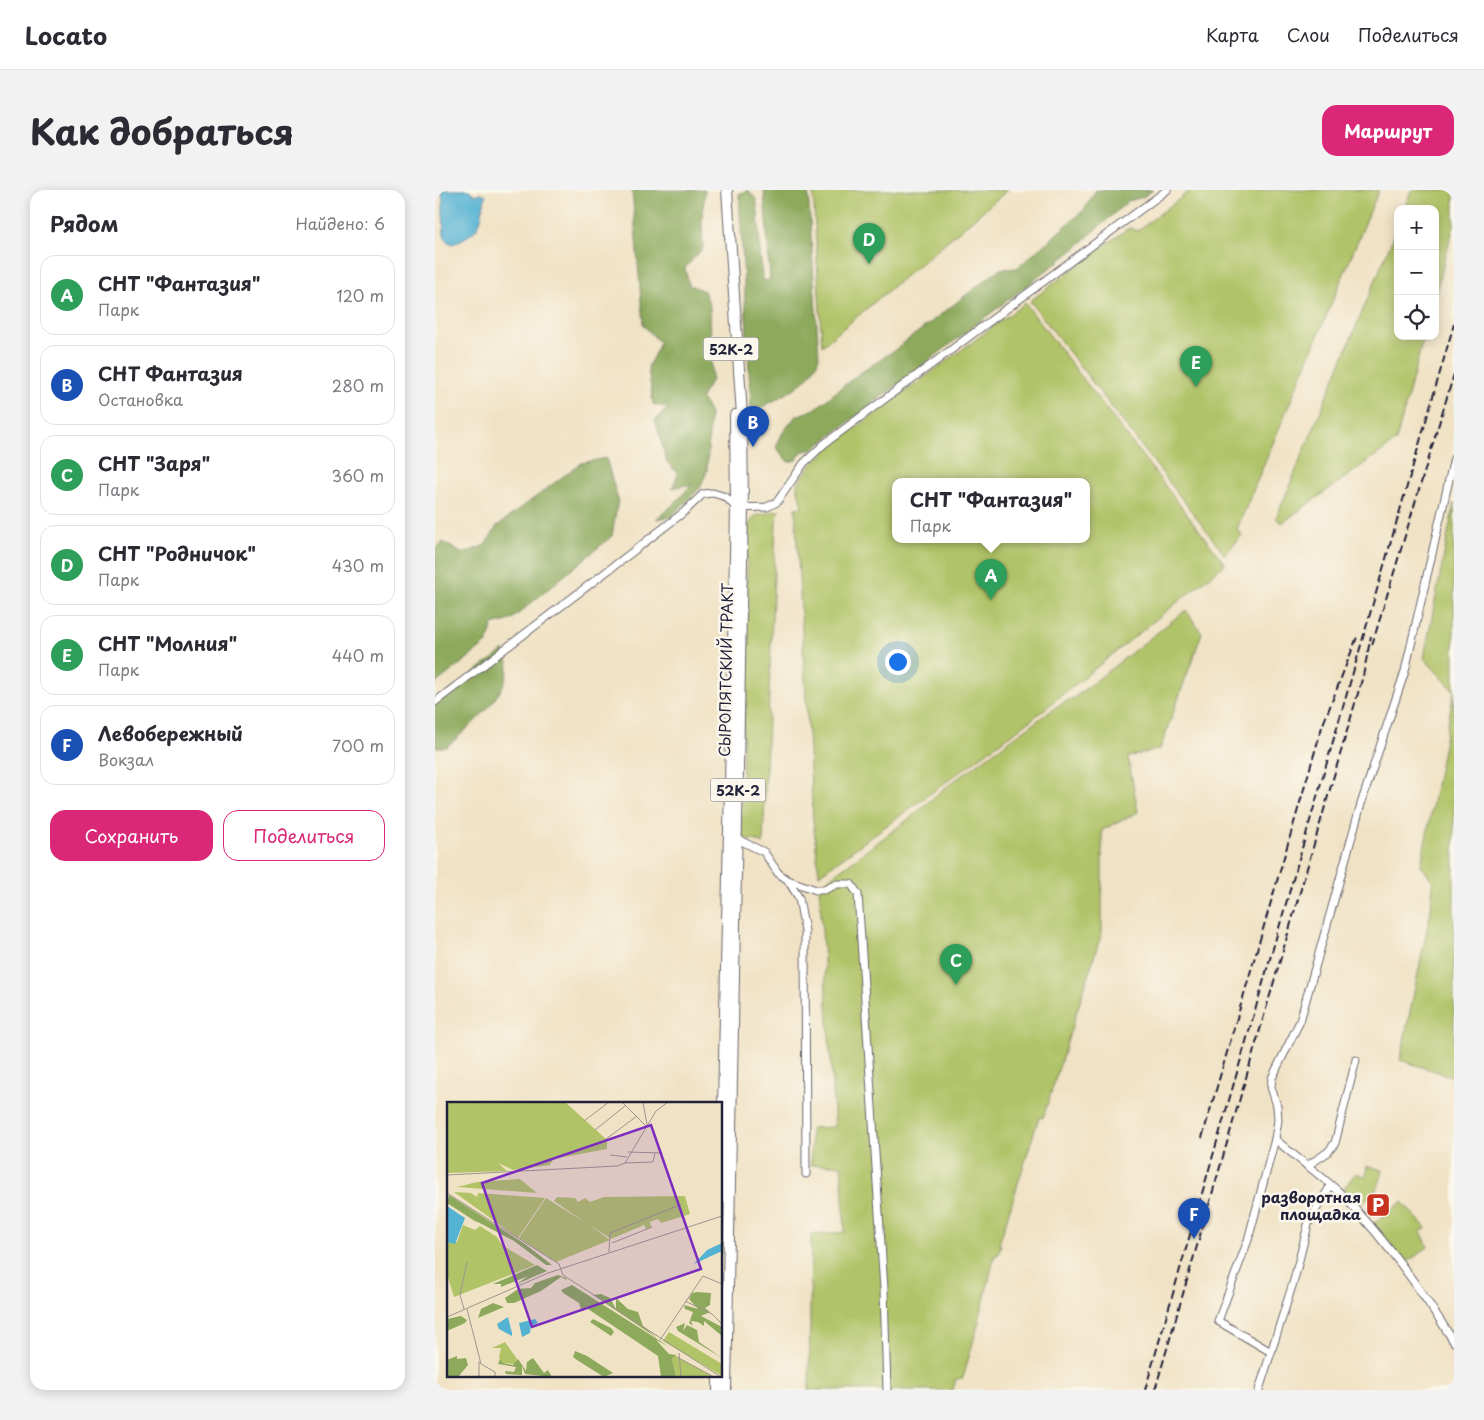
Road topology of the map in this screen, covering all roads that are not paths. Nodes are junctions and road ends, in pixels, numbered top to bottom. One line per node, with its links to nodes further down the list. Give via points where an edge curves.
1 (720, 190): 5 (main road, СЫРОПЯТСКИЙ ТРАКТ / 52К-2)
2 (727, 190): 5 (main road, СЫРОПЯТСКИЙ ТРАКТ / 52К-2, via 742,414)
3 (1167, 190): 5 (street, via 824,444 803,463 777,502 767,507)
4 (1454, 458): 11 (street, via 1405,671 1361,804 1299,1021 1272,1078 1278,1120)
5 (739, 508): 6 (street, via 726,497 703,494 684,512); 7 (main road, СЫРОПЯТСКИЙ ТРАКТ / 52К-2); 10 (main road, СЫРОПЯТСКИЙ ТРАКТ / 52К-2)
6 (435, 702)
7 (737, 839): 8 (street, via 764,852 778,874); 17 (main road, СЫРОПЯТСКИЙ ТРАКТ / 52К-2)
8 (787, 880): 13 (street, via 799,898 805,931); 18 (street, via 816,890 851,884 859,894 884,1290)
9 (1356, 1060): 12 (street, via 1335,1143 1328,1152)
10 (723, 1122)
11 (1275, 1139): 12 (street); 16 (street, via 1248,1240 1218,1320)
12 (1307, 1166): 14 (street)
13 (806, 1174)
14 (1331, 1185): 15 (street, via 1357,1211 1402,1268); 16 (street, via 1309,1220)
15 (1454, 1342)
16 (1271, 1352): 19 (street)
17 (726, 1390)
18 (887, 1390)
19 (1259, 1390)

